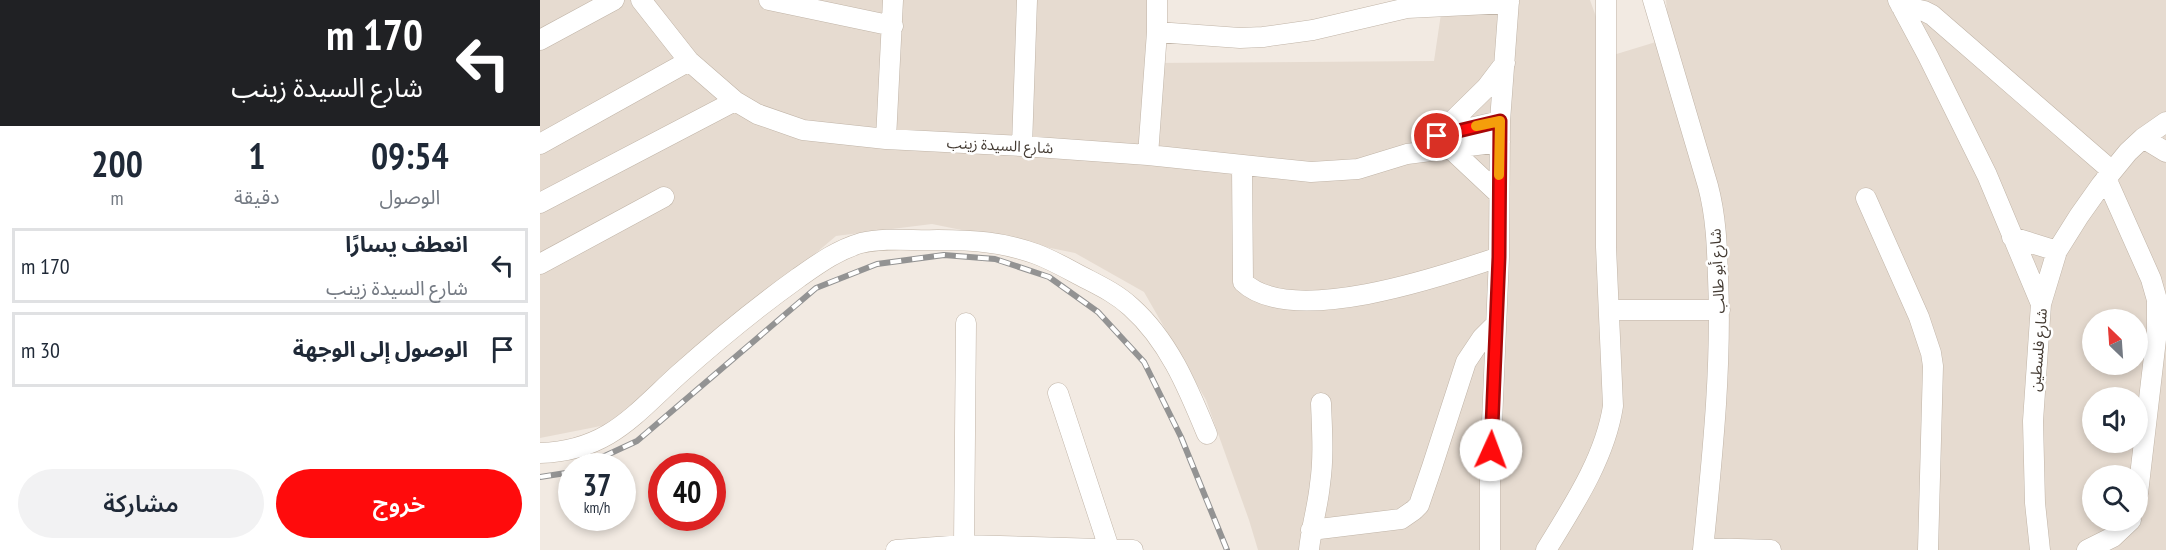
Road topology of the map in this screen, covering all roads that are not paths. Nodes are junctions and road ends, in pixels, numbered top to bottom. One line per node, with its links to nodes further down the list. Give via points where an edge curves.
1 (614, 0): 14 (street)
2 (641, 0): 15 (street, شارع السيدة زينب)
3 (769, 0): 11 (street)
4 (893, 0): 12 (street)
5 (1027, 0): 25 (street)
6 (1157, 0): 13 (street)
7 (1606, 0): 39 (street)
8 (1653, 0): 40 (street, شارع أبو طالب, via 1712,200)
9 (1509, 1): 13 (street, via 1407,8 1313,30 1263,37); 16 (street)
10 (1899, 3): 29 (street, via 1932,15); 34 (street, via 1987,175)
11 (850, 9): 12 (street)
12 (892, 26): 21 (street)
13 (1157, 32): 27 (street)
14 (540, 40)
15 (689, 61): 17 (street, شارع السيدة زينب); 24 (street)
16 (1505, 63): 18 (street); 22 (street)
17 (735, 101): 21 (street, شارع السيدة زينب, via 757,114 803,130); 33 (street)
18 (1500, 121): 22 (street, شارع السيدة زينب); 23 (street)
19 (2166, 122): 20 (street, شارع فلسطين)
20 (2143, 138): 26 (street); 29 (street, شارع فلسطين)
21 (886, 139): 25 (street, شارع السيدة زينب)
22 (1444, 142): 23 (street, شارع السيدة زينب); 28 (street, شارع السيدة زينب, via 1345,171); 30 (street)
23 (1500, 142): 30 (street)
24 (540, 144)
25 (1022, 146): 27 (street, شارع السيدة زينب)
26 (2166, 152)
27 (1148, 155): 28 (street, شارع السيدة زينب)
28 (1242, 166): 36 (street, via 1243,282 1261,295 1284,300 1363,296)
29 (2109, 175): 35 (street, شارع فلسطين); 47 (street, via 2157,300)
30 (1499, 194): 36 (street)
31 (664, 197): 37 (street)
32 (1866, 198): 60 (street, via 1919,317 1934,366)
33 (540, 203)
34 (2012, 237): 35 (street); 38 (street)
35 (2057, 251): 38 (street, شارع فلسطين)
36 (1499, 257): 42 (street)
37 (540, 264)
38 (2041, 304): 61 (street, شارع فلسطين, via 2033,421)
39 (1609, 310): 40 (street); 57 (street, via 1611,419 1588,478)
40 (1720, 310): 52 (street, شارع أبو طالب)
41 (966, 324): 50 (street)
42 (1495, 325): 48 (street, via 1466,363 1419,505 1401,519); 56 (street)
43 (1058, 393): 51 (street)
44 (1321, 403): 48 (street, via 1321,474)
45 (1207, 434): 46 (street, via 1168,352 1146,322 1115,295 1047,258 1005,244 894,240 858,244 823,261 734,327 640,413 603,438 583,446)
46 (540, 453)
47 (2141, 465)
48 (1311, 530): 55 (street)
49 (2119, 531): 62 (street)
50 (964, 545): 51 (street); 53 (street)
51 (1109, 548): 54 (street)
52 (1703, 549): 58 (street)
53 (896, 550)
54 (1133, 550)
55 (1309, 550)
56 (1490, 550)
57 (1546, 550)
58 (1757, 550): 59 (street)
59 (1771, 550)
60 (1928, 550)
61 (2040, 550)
62 (2086, 550)

